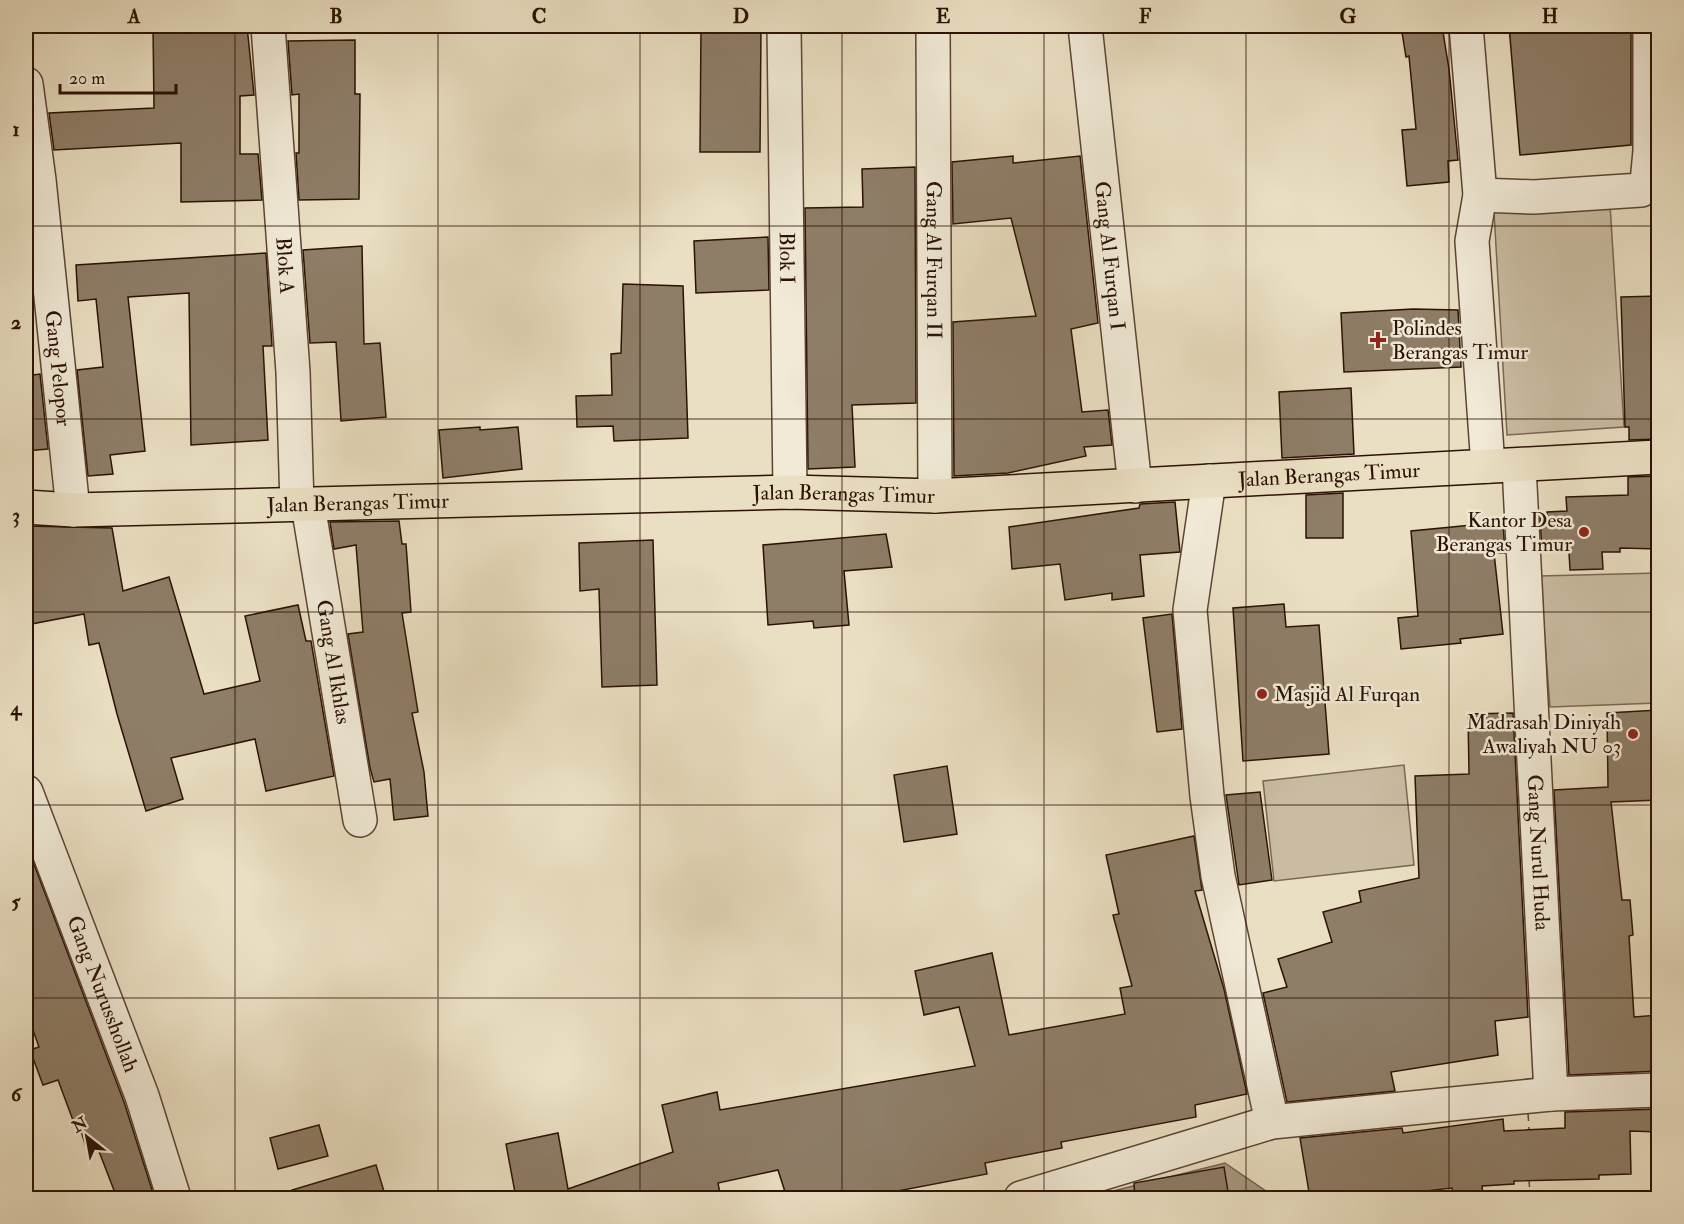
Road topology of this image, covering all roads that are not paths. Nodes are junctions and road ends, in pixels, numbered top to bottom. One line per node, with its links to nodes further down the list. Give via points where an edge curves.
1 (268, 26): 15 (street, Blok A)
2 (784, 26): 13 (street, Blok I)
3 (933, 26): 14 (street, Gang Al Furqan II)
4 (1085, 26): 12 (street, Gang Al Furqan I)
5 (1466, 26): 8 (street, Gang Nurul Huda)
6 (1650, 26): 8 (street, via 1650,152 1647,183 1641,190 1534,197)
7 (26, 84): 17 (street, Gang Pelopor)
8 (1480, 195): 10 (street, Gang Nurul Huda, via 1472,242)
9 (1659, 457): 10 (main road, Jalan Berangas Timur)
10 (1503, 466): 11 (main road, Jalan Berangas Timur); 21 (street, Gang Nurul Huda)
11 (1209, 481): 12 (main road, Jalan Berangas Timur); 22 (street, via 1190,610 1207,796 1218,876)
12 (1135, 486): 14 (main road, Jalan Berangas Timur)
13 (790, 492): 14 (main road, Jalan Berangas Timur); 15 (main road, Jalan Berangas Timur)
14 (935, 496)
15 (302, 505): 17 (main road, Jalan Berangas Timur); 19 (street, Gang Al Ikhlas)
16 (26, 507): 17 (main road, Jalan Berangas Timur)
17 (73, 510)
18 (26, 792): 23 (street, Gang Nurusshollah, via 142,1096)
19 (360, 820)
20 (1659, 1090): 21 (street)
21 (1551, 1094): 22 (street)
22 (1272, 1122): 24 (street)
23 (174, 1198)
24 (1022, 1198)

